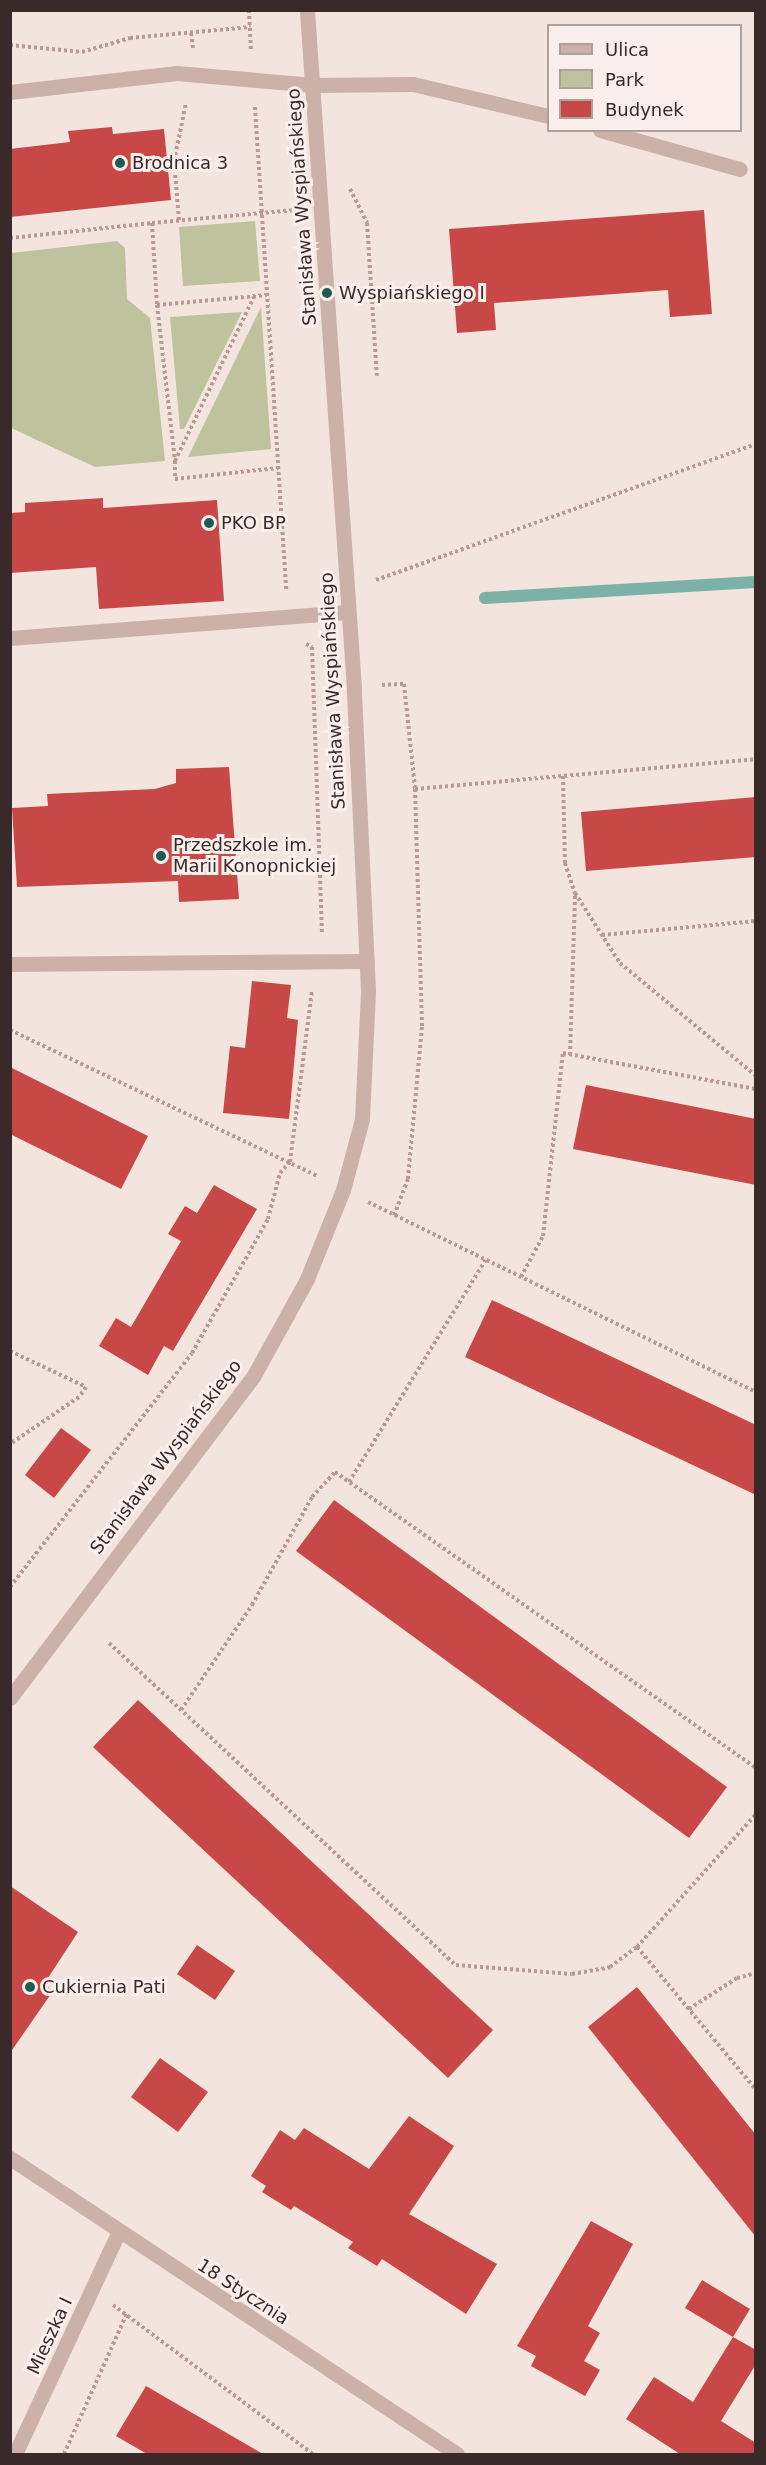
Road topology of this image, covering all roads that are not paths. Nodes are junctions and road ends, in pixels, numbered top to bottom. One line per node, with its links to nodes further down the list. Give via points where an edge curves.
1 (307, 10): 2 (street, Stanisława Wyspiańskiego)
2 (313, 85): 3 (street, via 191,74); 4 (street, via 413,84); 7 (street, Stanisława Wyspiańskiego)
3 (10, 92)
4 (547, 116)
5 (607, 132): 6 (street)
6 (740, 169)
7 (348, 612): 8 (street); 9 (street, Stanisława Wyspiańskiego)
8 (10, 638)
9 (367, 961): 10 (street); 11 (street, Stanisława Wyspiańskiego, via 363,1108 343,1190 307,1279 253,1377)
10 (10, 964)
11 (16, 1681): 12 (street, Stanisława Wyspiańskiego)
12 (10, 1698)
13 (10, 2158): 14 (street, 18 Stycznia)
14 (118, 2233): 15 (street, Mieszka I); 16 (street, 18 Stycznia)
15 (15, 2454)
16 (457, 2454)

